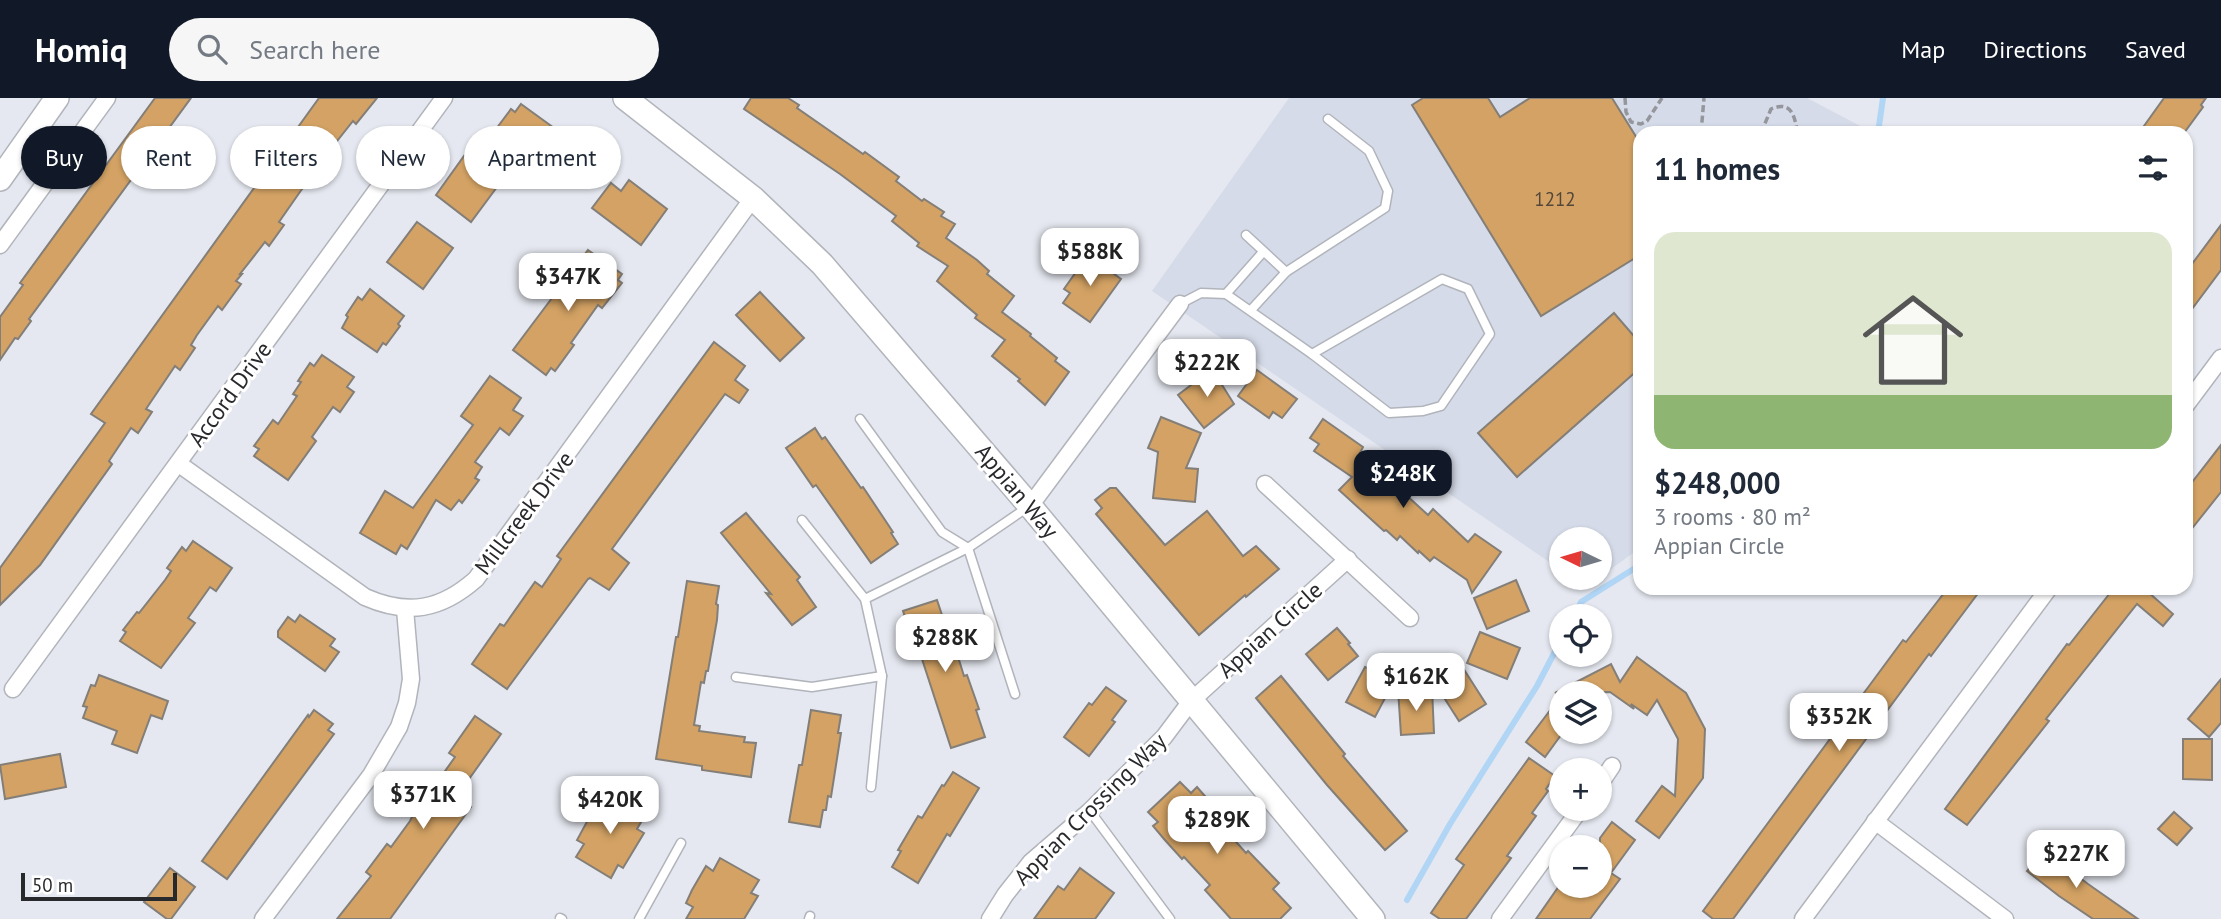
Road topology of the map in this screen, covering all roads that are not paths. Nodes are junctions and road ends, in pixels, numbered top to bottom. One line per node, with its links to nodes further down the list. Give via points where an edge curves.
1 (57, 98): 6 (street)
2 (107, 98): 9 (street)
3 (444, 98): 19 (street, Accord Drive)
4 (625, 98): 7 (street, Appian Way)
5 (1328, 119): 11 (lane, via 1369,151 1388,191 1385,208)
6 (0, 179)
7 (753, 198): 21 (street, Appian Way, via 822,264); 27 (street, Millcreek Drive, via 476,579 444,601)
8 (1246, 235): 10 (lane)
9 (0, 245)
10 (1263, 252): 11 (lane); 12 (lane)
11 (1286, 272): 14 (lane)
12 (1226, 294): 13 (lane, via 1201,293); 14 (lane)
13 (1180, 304): 21 (street)
14 (1251, 310): 15 (lane)
15 (1312, 354): 15 (lane, via 1389,413 1423,411 1441,406 1490,334 1468,289 1442,279)
16 (2221, 358): 17 (street)
17 (2193, 396)
18 (860, 419): 23 (lane, via 942,532)
19 (179, 464): 27 (street, Millcreek Drive, via 365,597); 31 (street, Accord Drive)
20 (1265, 484): 24 (street)
21 (1030, 506): 23 (lane); 33 (street, Appian Way)
22 (802, 520): 26 (lane)
23 (968, 548): 26 (lane); 32 (lane)
24 (1348, 559): 28 (street); 33 (street, Appian Circle)
25 (2044, 595): 37 (street)
26 (865, 599): 29 (lane)
27 (405, 609): 39 (street, via 411,679 399,727 371,775)
28 (1410, 618)
29 (882, 676): 30 (lane, via 812,687); 34 (lane)
30 (736, 677)
31 (13, 689)
32 (1015, 694)
33 (1191, 701): 35 (street, Appian Crossing Way, via 1164,737); 43 (street, Appian Way)
34 (871, 787)
35 (1090, 811): 41 (street, Appian Crossing Way, via 1031,862); 42 (lane)
36 (1572, 821): 44 (street)
37 (1875, 821): 45 (street); 46 (street)
38 (681, 844): 40 (lane)
39 (263, 919)
40 (639, 919)
41 (990, 919)
42 (1170, 919)
43 (1373, 919)
44 (1500, 919)
45 (1803, 919)
46 (2005, 919)

